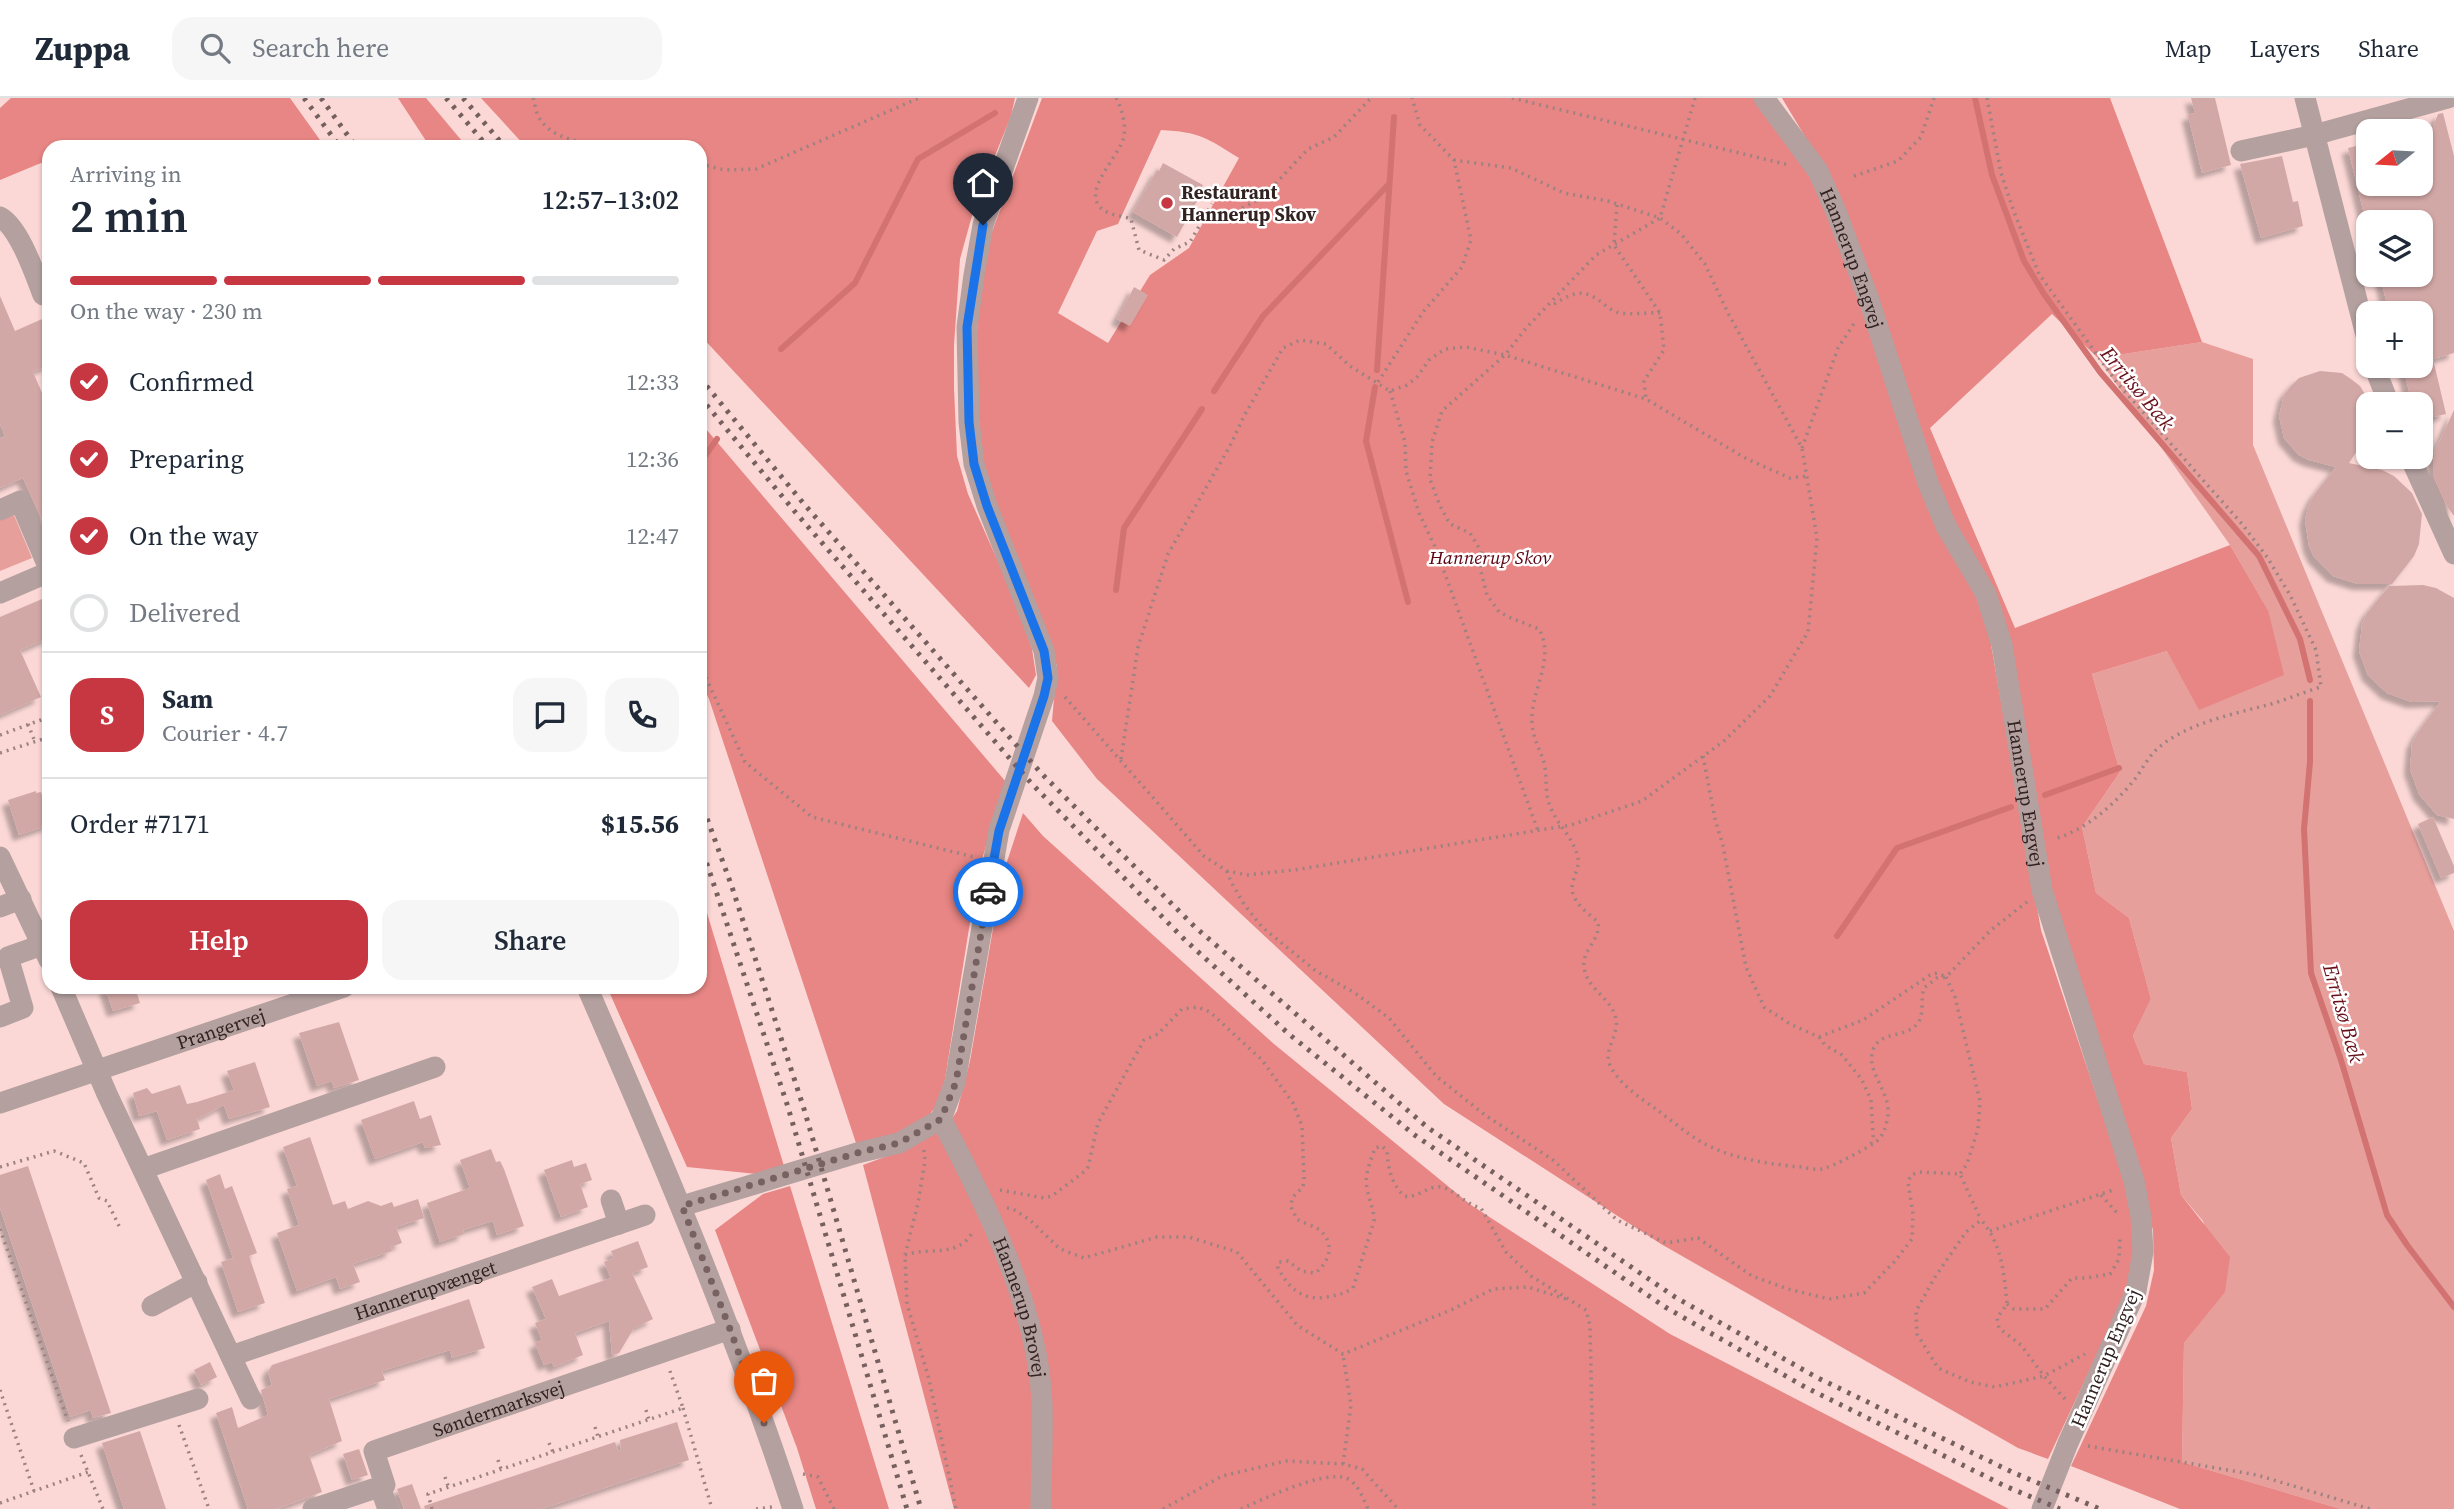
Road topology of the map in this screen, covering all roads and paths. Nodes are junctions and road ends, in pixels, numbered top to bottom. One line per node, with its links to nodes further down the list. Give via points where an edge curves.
1 (533, 98): 15 (path, via 538,117)
2 (919, 98): 19 (path, via 756,169)
3 (1028, 98): 46 (street, via 983,225 967,327 969,422 974,464 987,506 1044,651)
4 (1116, 98): 22 (path, via 1124,136 1096,186 1096,197 1108,213 1131,219 1139,250 1164,260 1190,242)
5 (1371, 98): 24 (path, via 1334,136 1308,149 1262,198)
6 (1412, 98): 18 (path, via 1420,125)
7 (1512, 98): 16 (path)
8 (1695, 98): 16 (path)
9 (1764, 98): 20 (street, Hannerup Engvej)
10 (1934, 98): 21 (path, via 1921,137 1898,161)
11 (1987, 98): 57 (path, via 2001,173 2039,274 2118,384 2267,557 2316,650 2321,687 2218,717 2182,734 2157,749 2104,812 2068,835)
12 (2305, 98): 14 (street)
13 (2448, 98): 14 (street)
14 (2314, 135): 17 (street); 30 (street)
15 (572, 140)
16 (1684, 140): 20 (path); 26 (path)
17 (2241, 151)
18 (1454, 160): 23 (path, via 1511,168 1564,192); 34 (path, via 1471,240 1462,267 1423,312)
19 (707, 166)
20 (1818, 171): 29 (street, Hannerup Engvej)
21 (1854, 176)
22 (1212, 204)
23 (1617, 204): 26 (path); 27 (path)
24 (1242, 208)
25 (0, 217): 28 (street, via 7,220 19,241)
26 (1660, 218): 27 (path); 37 (path, via 1681,233 1705,264)
27 (1614, 245): 31 (path, via 1596,255); 32 (path)
28 (42, 293)
29 (1869, 300): 37 (path, via 1838,348); 57 (street, Hannerup Engvej, via 1928,483 1946,526 1986,594 2002,645)
30 (2357, 301)
31 (1549, 306): 32 (path, via 1584,292 1620,313); 33 (path)
32 (1660, 313): 36 (path, via 1664,350 1644,381)
33 (1504, 355): 35 (path, via 1466,347 1445,349 1406,385); 36 (path); 55 (path, via 1442,411 1432,442 1430,479 1450,524 1470,533 1481,551 1487,595 1499,611 1539,629 1544,638 1546,650 1532,704 1532,723 1549,805)
34 (1378, 382): 35 (path); 54 (path, via 1350,366 1326,344 1300,340 1283,348 1168,554 1138,648)
35 (1390, 391): 56 (path, via 1419,513)
36 (1646, 399): 39 (path, via 1747,459 1790,478)
37 (1802, 448): 39 (path)
38 (2415, 469): 42 (street)
39 (1806, 476): 53 (path, via 1816,538 1808,632 1770,696)
40 (0, 510): 41 (street, via 20,501)
41 (42, 553)
42 (2454, 554)
43 (42, 573): 44 (street)
44 (0, 593)
45 (707, 680): 59 (path, via 745,762 811,817)
46 (1046, 687): 54 (path); 59 (street)
47 (42, 718): 48 (path)
48 (28, 724): 49 (path); 51 (path)
49 (0, 735)
50 (42, 739): 51 (path)
51 (35, 741): 52 (path)
52 (0, 753)
53 (1703, 756): 55 (path, via 1642,801); 71 (path, via 1746,967 1764,1007)
54 (1121, 759): 60 (path, via 1204,856)
55 (1561, 827): 56 (path); 77 (path, via 1577,856 1573,895 1598,922 1595,939 1583,959 1584,970 1614,1011 1616,1031 1608,1062 1619,1079 1704,1143 1758,1163 1823,1169)
56 (1538, 831): 60 (path, via 1294,870 1247,875)
57 (2035, 844): 61 (street, Hannerup Engvej)
58 (0, 857): 62 (street)
59 (993, 862): 75 (street, via 956,1082)
60 (1227, 871): 80 (path, via 1262,927 1316,971 1389,1018 1436,1076 1553,1160 1617,1220 1665,1242 1698,1238 1752,1276 1788,1289 1829,1299 1864,1293 1912,1239 1911,1175)
61 (2042, 890): 66 (path, via 1991,930); 81 (street, Hannerup Engvej)
62 (21, 899): 63 (street); 64 (street)
63 (0, 907)
64 (42, 938)
65 (42, 943): 70 (street, via 8,957 23,1008)
66 (1946, 977): 71 (path, via 1930,975 1863,1020); 77 (path, via 1924,988 1919,1022 1914,1027 1884,1038 1873,1049 1871,1061 1889,1112 1885,1130); 80 (path, via 1980,1101 1978,1129)
67 (64, 994): 73 (street)
68 (324, 994): 73 (street, Prangervej)
69 (590, 994): 84 (street)
70 (0, 1017)
71 (1819, 1037): 77 (path, via 1842,1055 1862,1080 1871,1100)
72 (435, 1067): 79 (street)
73 (98, 1071): 74 (street, Prangervej); 79 (street)
74 (0, 1103)
75 (941, 1119): 76 (street); 85 (street, Hannerup Brovej)
76 (922, 1131): 84 (street, via 899,1143); 94 (path, via 925,1161)
77 (1871, 1145)
78 (0, 1167): 91 (path, via 54,1151 85,1163 99,1198 107,1201)
79 (143, 1169): 95 (street)
80 (1960, 1174): 88 (path)
81 (2134, 1181): 82 (path); 100 (street, Hannerup Engvej, via 2143,1252 2136,1291)
82 (2101, 1195): 87 (path); 92 (path)
83 (611, 1199): 89 (street)
84 (682, 1206): 99 (street)
85 (986, 1207): 94 (path, via 967,1243); 96 (path, via 990,1194 998,1190 1052,1196 1085,1171 1098,1123 1144,1040 1158,1034 1182,1009 1198,1007 1210,1012 1262,1060 1293,1102 1302,1126 1304,1179 1291,1207 1297,1219 1325,1236 1330,1258 1315,1273 1288,1261 1279,1262 1282,1275 1297,1293 1315,1299 1353,1288 1374,1222 1366,1177 1375,1148 1382,1146 1392,1179 1404,1196 1443,1188 1481,1208 1506,1252 1531,1276); 102 (path, via 1013,1209 1060,1249 1084,1258 1157,1237 1189,1237 1237,1252 1297,1325); 138 (street, Hannerup Brovej, via 1034,1343 1042,1401)
86 (645, 1215): 89 (street, Hannerupvænget)
87 (2121, 1217)
88 (1980, 1220): 92 (path); 104 (path, via 1966,1232 1916,1311 1917,1334 1938,1368 1970,1382 1995,1387)
89 (619, 1224): 103 (street, Hannerupvænget)
90 (0, 1228): 115 (path)
91 (121, 1230)
92 (1990, 1231): 97 (path, via 2002,1261)
93 (2120, 1231): 97 (path, via 2119,1259 2110,1274 2072,1278 2045,1309 2014,1309)
94 (905, 1255): 137 (path, via 907,1304 929,1379)
95 (197, 1283): 98 (street); 103 (street)
96 (1571, 1300): 102 (path, via 1528,1287 1493,1289); 143 (path, via 1586,1310 1590,1325)
97 (2007, 1304): 104 (path, via 1997,1318 1999,1328 2021,1345)
98 (152, 1306)
99 (730, 1329): 101 (street, Søndermarksvej); 122 (street)
100 (2115, 1339): 104 (path); 111 (street, Hannerup Engvej)
101 (663, 1353): 109 (path); 126 (street, Søndermarksvej, via 374,1451 385,1485)
102 (1343, 1354): 120 (path, via 1351,1405)
103 (231, 1356): 107 (street)
104 (2043, 1376): 111 (path)
105 (0, 1390): 127 (path)
106 (198, 1399): 108 (street)
107 (251, 1399)
108 (173, 1407): 115 (street); 130 (path)
109 (683, 1408): 112 (path); 134 (path)
110 (646, 1410): 112 (path)
111 (2081, 1417): 117 (street, Hannerup Engvej)
112 (649, 1420): 114 (path)
113 (595, 1427): 114 (path)
114 (598, 1437): 118 (path)
115 (74, 1438): 123 (path)
116 (549, 1443): 118 (path)
117 (2068, 1443): 144 (street, Hannerup Engvej); 145 (path, via 2257,1475)
118 (553, 1451): 121 (path)
119 (498, 1460): 121 (path)
120 (1343, 1464): 139 (path, via 1286,1461 1222,1476); 142 (path, via 1362,1469)
121 (501, 1469): 125 (path)
122 (780, 1470): 135 (street); 136 (path, via 818,1477)
123 (88, 1472): 127 (path); 129 (path)
124 (445, 1477): 125 (path)
125 (448, 1486): 133 (path, via 428,1494)
126 (380, 1487): 131 (street); 132 (street)
127 (34, 1491): 128 (path)
128 (0, 1503)
129 (103, 1509)
130 (209, 1509)
131 (313, 1509)
132 (387, 1509)
133 (432, 1509)
134 (712, 1509)
135 (793, 1509)
136 (834, 1509)
137 (956, 1509)
138 (1041, 1509)
139 (1163, 1509)
140 (1241, 1509): 141 (path, via 1273,1494 1335,1476 1349,1479)
141 (1368, 1509)
142 (1398, 1509)
143 (1594, 1509)
144 (2042, 1509)
145 (2370, 1509)

